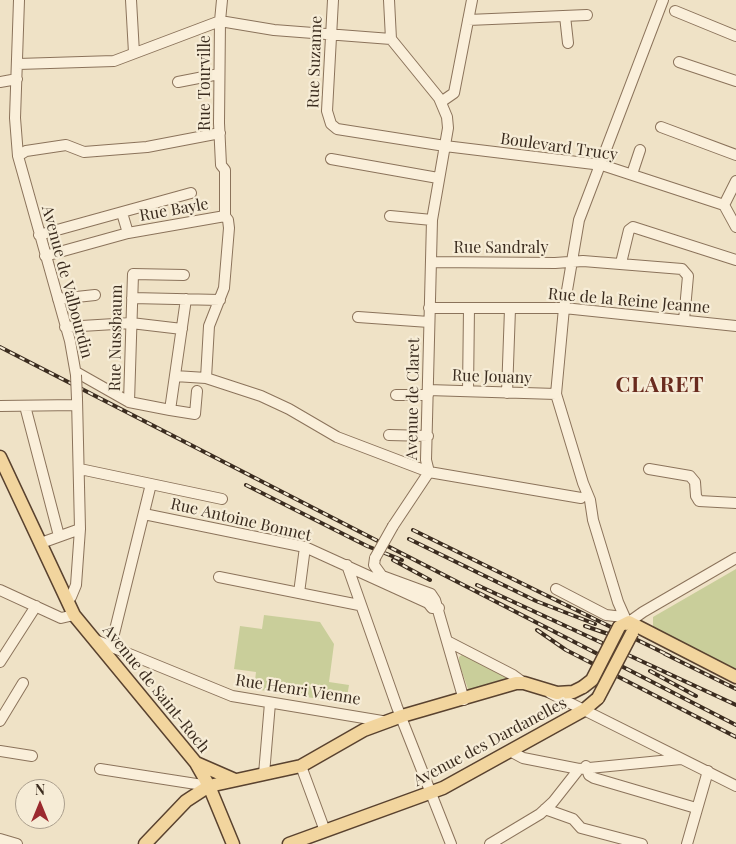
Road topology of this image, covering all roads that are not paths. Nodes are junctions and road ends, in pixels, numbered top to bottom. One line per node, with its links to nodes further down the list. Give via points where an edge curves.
1 (19, 0): 19 (street, Avenue de Valbourdin)
2 (131, 0): 17 (street)
3 (222, 0): 12 (street, Rue Tourville)
4 (333, 0): 13 (street, Rue Suzanne)
5 (389, 0): 15 (street)
6 (472, 0): 11 (street)
7 (663, 0): 34 (street)
8 (675, 11): 14 (street)
9 (564, 16): 10 (street); 11 (street); 16 (street)
10 (587, 16)
11 (468, 20): 25 (street, via 454,93)
12 (220, 21): 13 (street, via 274,30); 17 (street); 20 (street, Rue Tourville)
13 (330, 34): 15 (street); 26 (street, Rue Suzanne, via 327,111)
14 (736, 36)
15 (391, 39): 25 (street, Avenue de Claret)
16 (568, 43)
17 (134, 53): 19 (street, via 114,61)
18 (679, 62): 22 (street)
19 (18, 64): 21 (street, Avenue de Valbourdin)
20 (219, 74): 24 (street); 28 (street, Rue Tourville)
21 (17, 80): 23 (street); 32 (street, Avenue de Valbourdin)
22 (736, 81)
23 (0, 82)
24 (178, 82)
25 (441, 102): 29 (street, Avenue de Claret, via 447,117)
26 (331, 124): 29 (street, Boulevard Trucy, via 345,131)
27 (661, 127): 31 (street)
28 (220, 128): 32 (street, via 147,147 84,152 66,145 26,151); 41 (street, Rue Tourville, via 221,165 225,170)
29 (445, 146): 34 (street, Boulevard Trucy); 36 (street, Avenue de Claret)
30 (640, 150): 35 (street)
31 (736, 155)
32 (18, 156): 46 (street, Avenue de Valbourdin)
33 (331, 160): 36 (street)
34 (602, 164): 35 (street, Boulevard Trucy); 49 (street, via 578,220)
35 (632, 174): 39 (street, Boulevard Trucy)
36 (438, 178): 43 (street, Avenue de Claret)
37 (736, 181): 39 (street)
38 (191, 193): 40 (street)
39 (724, 205): 44 (street)
40 (122, 213): 45 (street, Rue Bayle); 46 (street)
41 (224, 216): 45 (street, Rue Bayle); 57 (street, Rue Tourville, via 229,228)
42 (390, 216): 43 (street)
43 (432, 220): 50 (street, Avenue de Claret)
44 (736, 227)
45 (128, 233): 47 (street, Rue Bayle)
46 (39, 235): 47 (street, Avenue de Valbourdin)
47 (45, 256): 55 (street, Avenue de Valbourdin)
48 (736, 260): 51 (street, via 633,228 629,230)
49 (571, 261): 50 (street, Rue Sandraly); 51 (street, Rue Sandraly); 60 (street)
50 (431, 262): 58 (street, Avenue de Claret)
51 (621, 264): 63 (street, Rue Sandraly, via 682,269 688,276)
52 (184, 275): 54 (street, Rue Nussbaum, via 132,274)
53 (95, 295): 55 (street)
54 (132, 298): 56 (street); 65 (street, Rue Nussbaum)
55 (58, 299): 67 (street, Avenue de Valbourdin)
56 (186, 299): 57 (street); 68 (street)
57 (220, 300): 71 (street, Rue Tourville, via 209,326)
58 (429, 308): 59 (street, Rue de la Reine Jeanne); 64 (street, Avenue de Claret)
59 (470, 308): 61 (street, Rue de la Reine Jeanne); 73 (street)
60 (564, 308): 61 (street, Rue de la Reine Jeanne); 63 (street, Rue de la Reine Jeanne); 76 (street)
61 (510, 309): 75 (street)
62 (358, 317): 64 (street)
63 (684, 320): 66 (street, Rue de la Reine Jeanne)
64 (429, 322): 74 (street, Avenue de Claret)
65 (131, 324): 67 (street); 68 (street); 79 (street, Rue Nussbaum)
66 (736, 326)
67 (66, 327): 69 (street, Avenue de Valbourdin)
68 (182, 329): 70 (street)
69 (76, 374): 78 (street, Avenue de Valbourdin, bridge); 79 (street)
70 (175, 376): 71 (street); 82 (street)
71 (206, 378): 88 (street, via 261,396 337,437)
72 (197, 391): 82 (street, via 195,414)
73 (468, 391): 74 (street, Rue Jouany); 75 (street, Rue Jouany)
74 (428, 393): 77 (street, Rue Jouany); 84 (street, Avenue de Claret)
75 (507, 393): 76 (street, Rue Jouany)
76 (556, 394): 92 (street, via 582,483)
77 (396, 395)
78 (77, 402): 81 (street); 86 (street, Avenue de Valbourdin)
79 (129, 402): 82 (street)
80 (0, 406): 81 (street)
81 (24, 406): 96 (street)
82 (170, 410)
83 (389, 435): 84 (street)
84 (428, 436): 88 (street, Avenue de Claret, via 426,460)
85 (0, 457): 89 (main road, Avenue de Saint-Roch)
86 (80, 469): 90 (street); 95 (street, Avenue de Valbourdin)
87 (649, 469): 93 (street, via 690,476 695,482 699,501)
88 (429, 472): 92 (street, via 554,493); 108 (street, Avenue de Claret, bridge, via 393,526 374,565 378,572 431,594)
89 (4, 473): 97 (main road, Avenue de Saint-Roch)
90 (151, 484): 91 (street); 94 (street)
91 (222, 498)
92 (584, 502): 109 (street, via 593,520)
93 (736, 502)
94 (144, 514): 98 (street, Rue Antoine Bonnet); 111 (street)
95 (80, 529): 96 (street); 107 (street, Avenue de Valbourdin, via 76,585)
96 (59, 536): 97 (street)
97 (41, 543): 107 (main road, Avenue de Saint-Roch)
98 (304, 547): 100 (street, Rue Antoine Bonnet); 104 (street)
99 (736, 558): 109 (street, via 643,612)
100 (347, 566): 105 (street); 108 (street, Rue Antoine Bonnet, via 428,602 432,608)
101 (219, 577): 104 (street)
102 (556, 589): 109 (street)
103 (1, 593): 106 (street)
104 (299, 593): 105 (street)
105 (359, 604): 120 (street)
106 (36, 606): 107 (street, via 64,618); 112 (street)
107 (70, 608): 111 (main road, Avenue de Saint-Roch, via 94,639)
108 (439, 608): 110 (street, Avenue de Claret)
109 (626, 626): 113 (main road, via 635,631 648,631); 117 (main road)
110 (449, 642): 115 (street); 118 (street, Avenue de Claret)
111 (108, 649): 119 (street, Rue Henri Vienne, via 232,696); 127 (main road, Avenue de Saint-Roch)
112 (0, 662)
113 (736, 677)
114 (23, 683): 121 (street)
115 (524, 683): 116 (main road); 118 (main road, via 510,684)
116 (544, 691): 117 (street); 117 (main road)
117 (589, 699): 124 (main road, Avenue des Dardanelles); 126 (street)
118 (464, 700): 120 (main road)
119 (270, 703): 122 (street, Rue Henri Vienne); 132 (street)
120 (402, 716): 122 (main road); 136 (street)
121 (0, 720)
122 (388, 722): 128 (main road, via 364,730)
123 (0, 751): 125 (street)
124 (510, 751): 129 (street, via 523,758); 136 (main road, Avenue des Dardanelles)
125 (32, 756)
126 (682, 759): 129 (street); 131 (street)
127 (196, 763): 133 (main road); 134 (main road, Avenue de Saint-Roch)
128 (301, 766): 132 (main road); 139 (street)
129 (582, 767): 137 (street, via 594,778); 138 (street)
130 (100, 769): 134 (street)
131 (708, 771): 135 (street); 137 (street)
132 (264, 774): 133 (main road)
133 (235, 780): 134 (main road)
134 (209, 786): 142 (main road, via 186,801); 143 (main road, Avenue de Saint-Roch)
135 (736, 786)
136 (433, 793): 139 (main road, Avenue des Dardanelles); 145 (street)
137 (696, 808): 148 (street)
138 (545, 809): 146 (street); 147 (street, via 573,819 581,828)
139 (325, 832): 144 (main road, Avenue des Dardanelles)
140 (0, 840): 141 (street)
141 (16, 844)
142 (145, 844)
143 (233, 844)
144 (289, 844)
145 (451, 844)
146 (490, 844)
147 (642, 844)
148 (687, 844)

